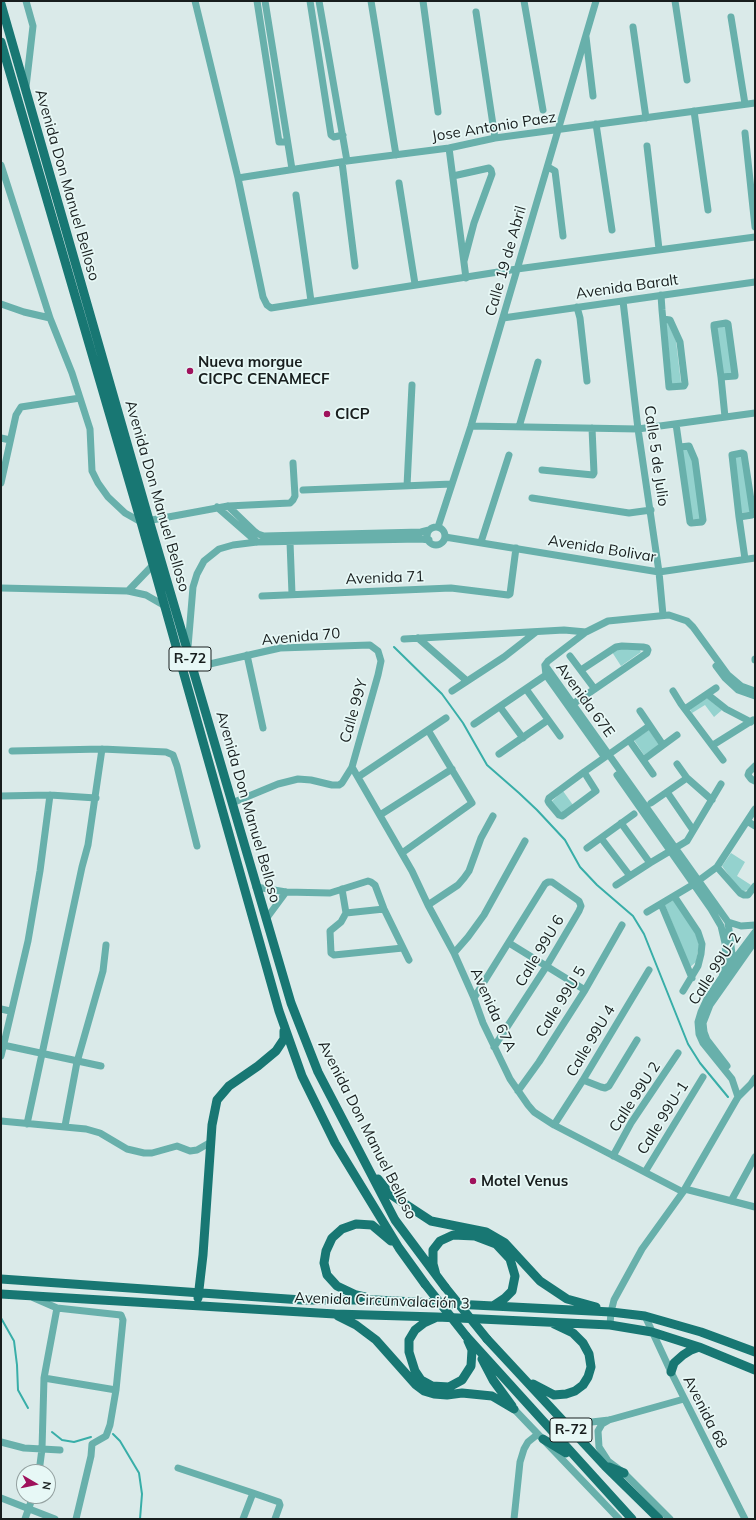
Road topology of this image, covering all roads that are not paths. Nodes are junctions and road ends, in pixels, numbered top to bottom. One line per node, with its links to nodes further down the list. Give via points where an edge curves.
1 (26, 1): 19 (street, via 33,26)
2 (195, 1): 41 (street)
3 (257, 1): 32 (street, via 279,142)
4 (265, 1): 32 (street)
5 (310, 1): 30 (street, via 331,135)
6 (319, 1): 30 (street)
7 (371, 1): 35 (street)
8 (423, 1): 25 (street)
9 (524, 1): 23 (street)
10 (596, 1): 16 (street, Calle 19 de Abril)
11 (675, 1): 18 (street)
12 (1, 4): 19 (main road, Avenida Don Manuel Belloso / R-72)
13 (476, 12): 31 (street)
14 (731, 17): 22 (street)
15 (633, 27): 26 (street)
16 (586, 33): 20 (street); 28 (street, Calle 19 de Abril)
17 (1, 42): 91 (main road, Avenida Don Manuel Belloso / R-72)
18 (687, 80)
19 (26, 89): 91 (main road, Avenida Don Manuel Belloso / R-72)
20 (593, 96)
21 (755, 103): 22 (street, Jose Antonio Paez)
22 (745, 104): 24 (street, Jose Antonio Paez)
23 (542, 110)
24 (694, 111): 26 (street, Jose Antonio Paez); 44 (street)
25 (438, 112)
26 (646, 118): 27 (street, Jose Antonio Paez)
27 (596, 124): 28 (street, Jose Antonio Paez); 46 (street)
28 (559, 130): 31 (street, Jose Antonio Paez); 38 (street, Calle 19 de Abril)
29 (745, 133): 45 (street)
30 (344, 135): 36 (street)
31 (495, 138): 34 (street, Jose Antonio Paez)
32 (287, 142): 39 (street)
33 (647, 146): 49 (street)
34 (449, 148): 35 (street, Jose Antonio Paez); 40 (street)
35 (396, 155): 36 (street, Jose Antonio Paez)
36 (345, 161): 39 (street, Jose Antonio Paez); 51 (street)
37 (1, 165): 61 (street)
38 (548, 167): 47 (street, via 555,171); 52 (street, Calle 19 de Abril)
39 (292, 169): 41 (street, Jose Antonio Paez)
40 (453, 176): 50 (street); 50 (street, via 489,168 492,170)
41 (238, 178): 58 (street, via 263,297 267,305 271,308)
42 (399, 182): 55 (street)
43 (296, 195): 58 (street)
44 (708, 210)
45 (755, 227)
46 (612, 230)
47 (563, 236)
48 (755, 237): 49 (street)
49 (659, 249): 52 (street)
50 (464, 261): 53 (street)
51 (356, 266)
52 (517, 269): 53 (street); 62 (street, Calle 19 de Abril)
53 (466, 278): 55 (street)
54 (755, 282): 56 (street, Avenida Baralt)
55 (415, 284): 58 (street)
56 (661, 295): 57 (street, Avenida Baralt); 63 (street)
57 (623, 300): 60 (street, Avenida Baralt); 75 (street, Calle 5 de Julio)
58 (311, 301)
59 (1, 304): 61 (street)
60 (577, 307): 62 (street, Avenida Baralt); 66 (street)
61 (50, 318): 68 (street)
62 (503, 318): 72 (street, Calle 19 de Abril)
63 (663, 319): 63 (street, via 669,387 684,386 680,342 670,320)
64 (538, 362): 73 (street)
65 (721, 377): 65 (street, via 714,325 726,323 735,374); 70 (street)
66 (587, 381)
67 (412, 385): 84 (street)
68 (80, 398): 77 (street, via 21,407 16,415); 91 (street, via 90,429 92,471 98,483 118,508 130,517)
69 (755, 413): 70 (street)
70 (725, 417): 71 (street)
71 (676, 424): 75 (street); 78 (street)
72 (471, 426): 73 (street); 83 (street, Calle 19 de Abril)
73 (519, 427): 74 (street)
74 (592, 428): 75 (street); 81 (street, via 593,475)
75 (638, 429): 89 (street, Calle 5 de Julio)
76 (1, 438): 77 (street)
77 (10, 440): 82 (street)
78 (680, 447): 78 (street, via 690,522 702,522 695,458 689,446)
79 (509, 455): 98 (street)
80 (293, 463): 87 (street, via 295,496 290,503)
81 (542, 470)
82 (1, 483)
83 (452, 484): 84 (street); 92 (street, Calle 19 de Abril)
84 (407, 486): 85 (street)
85 (303, 490)
86 (532, 498): 89 (street, via 630,513)
87 (228, 506): 88 (street); 93 (street, via 254,531 264,536)
88 (217, 508): 91 (street); 96 (street)
89 (650, 510): 103 (street, Calle 5 de Julio)
90 (739, 517): 90 (street, via 732,455 742,453 753,513); 101 (street)
91 (145, 521): 102 (main road, Avenida Don Manuel Belloso / R-72); 115 (main road, Avenida Don Manuel Belloso / R-72)
92 (438, 527): 93 (street); 94 (street, via 444,531)
93 (429, 530): 95 (street)
94 (445, 537): 95 (street, via 439,544); 98 (street, Avenida Bolivar)
95 (429, 540): 97 (street)
96 (257, 542): 97 (street); 115 (street, via 219,549 204,561 193,587)
97 (290, 542): 106 (street)
98 (482, 542): 99 (street, Avenida Bolivar)
99 (516, 548): 103 (street, Avenida Bolivar); 106 (street, Avenida 71, via 509,595 451,588)
100 (755, 558): 101 (street, Avenida Bolivar)
101 (745, 559): 103 (street, Avenida Bolivar)
102 (152, 566): 105 (street); 108 (main road, Avenida Don Manuel Belloso / R-72)
103 (659, 572): 109 (street, Calle 5 de Julio)
104 (1, 588): 105 (street)
105 (128, 591): 108 (street, via 146,596)
106 (292, 594): 107 (street, Avenida 71)
107 (262, 596)
108 (165, 606): 221 (main road, Avenida Don Manuel Belloso / R-72)
109 (663, 616): 110 (street); 112 (street, via 608,621)
110 (675, 617): 128 (street, via 693,626 728,675 741,686); 130 (street, via 690,629 725,678 738,690)
111 (536, 632): 112 (street); 113 (street); 122 (street, via 504,657)
112 (586, 632): 121 (street, Avenida 67E, via 548,660 545,665)
113 (418, 638): 114 (street); 122 (street)
114 (404, 639)
115 (187, 651): 119 (main road, Avenida Don Manuel Belloso / R-72)
116 (247, 655): 118 (street, Avenida 70, via 280,648 370,645 378,651); 119 (street, Avenida 70); 140 (street)
117 (570, 656): 120 (street)
118 (381, 661): 156 (street, Calle 99Y)
119 (192, 668): 169 (main road, Avenida Don Manuel Belloso / R-72)
120 (581, 670): 123 (street); 123 (street, via 616,647 647,648 647,653)
121 (549, 674): 125 (street); 131 (street, Avenida 67E)
122 (466, 681): 126 (street)
123 (594, 688): 131 (street)
124 (716, 688): 129 (street)
125 (526, 689): 132 (street); 136 (street)
126 (452, 691)
127 (673, 691): 133 (street)
128 (755, 691)
129 (707, 694): 133 (street); 137 (street, via 726,709)
130 (755, 696)
131 (571, 706): 151 (street, Avenida 67E)
132 (500, 707): 138 (street); 144 (street)
133 (685, 709): 147 (street)
134 (640, 711): 139 (street)
135 (446, 718): 141 (street)
136 (548, 720): 143 (street); 144 (street)
137 (753, 720): 147 (street)
138 (474, 724)
139 (649, 726): 145 (street); 146 (street)
140 (264, 728)
141 (428, 730): 157 (street); 160 (street)
142 (677, 735): 146 (street)
143 (560, 736)
144 (523, 738): 150 (street)
145 (629, 740): 151 (street); 152 (street)
146 (663, 745): 152 (street)
147 (713, 745): 153 (street)
148 (102, 749): 149 (street); 167 (street); 181 (street, via 162,751 174,755)
149 (12, 751)
150 (499, 754)
151 (607, 756): 158 (street); 183 (street, Avenida 67E)
152 (643, 760): 159 (street)
153 (724, 760)
154 (677, 764): 161 (street)
155 (755, 766): 162 (street, via 748,775)
156 (352, 767): 160 (street, Avenida 67A); 169 (street, Calle 99Y, via 339,785 298,779 278,784)
157 (452, 769): 173 (street); 184 (street, via 472,803)
158 (584, 772): 158 (street, via 548,800 559,815 562,816 596,791)
159 (653, 774)
160 (358, 777): 173 (street, Avenida 67A)
161 (686, 778): 164 (street); 168 (street)
162 (755, 781)
163 (721, 784): 168 (street)
164 (667, 792): 170 (street); 178 (street)
165 (50, 795): 166 (street); 167 (street); 220 (street, via 28,940)
166 (1, 796)
167 (96, 798): 226 (street, via 88,845)
168 (712, 800): 178 (street)
169 (232, 803): 191 (main road, Avenida Don Manuel Belloso / R-72)
170 (651, 803)
171 (755, 809): 175 (street)
172 (634, 814): 176 (street)
173 (380, 815): 184 (street, Avenida 67A)
174 (493, 816): 196 (street, via 464,878)
175 (747, 821): 177 (street); 186 (street)
176 (622, 823): 179 (street); 185 (street)
177 (755, 826)
178 (693, 830): 183 (street, via 687,841)
179 (601, 838): 182 (street); 187 (street)
180 (525, 841): 209 (street, via 484,915)
181 (197, 846)
182 (587, 848)
183 (673, 849): 185 (street); 188 (street, Avenida 67E)
184 (402, 853): 196 (street, Avenida 67A)
185 (650, 863): 187 (street)
186 (717, 867): 188 (street); 190 (street, via 744,895)
187 (630, 876): 189 (street)
188 (696, 883): 194 (street); 201 (street, Avenida 67E); 215 (street, Avenida 67E, via 722,926 726,957)
189 (616, 885)
190 (755, 886)
191 (256, 887): 193 (street); 200 (main road, Avenida Don Manuel Belloso / R-72)
192 (342, 889): 193 (street, via 330,894); 197 (street, via 371,882 375,885); 199 (street)
193 (286, 892): 200 (street)
194 (674, 896): 195 (street); 214 (street, via 698,932 702,944 698,966)
195 (661, 904): 198 (street); 214 (street)
196 (428, 905): 209 (street, Avenida 67A)
197 (384, 910): 199 (street); 208 (street)
198 (647, 912)
199 (346, 913): 208 (street, via 341,922 330,931 331,953 334,955)
200 (266, 919): 242 (main road, Avenida Don Manuel Belloso / R-72, via 291,1003 316,1065)
201 (728, 922): 203 (street, via 741,926); 211 (street, Avenida 67E)
202 (622, 925): 216 (street, Calle 99U 5)
203 (755, 925)
204 (755, 932): 211 (street, Calle 99U-2)
205 (755, 941): 215 (street, Calle 99U-2)
206 (509, 943): 212 (street); 212 (street, Calle 99U 6, via 545,884 552,882 573,896 581,906); 218 (street)
207 (106, 945): 228 (street, via 102,971)
208 (403, 948): 210 (street)
209 (454, 953): 218 (street, Avenida 67A)
210 (409, 960)
211 (731, 965): 215 (street, Calle 99U-2)
212 (546, 968): 216 (street); 224 (street, Calle 99U 6)
213 (649, 970): 231 (street, Calle 99U 4)
214 (692, 978): 217 (street)
215 (725, 978): 234 (street, Calle 99U-2, via 707,999 701,1012 701,1023 707,1040 735,1076 738,1082)
216 (585, 990): 233 (street, Calle 99U 5)
217 (683, 991)
218 (474, 998): 224 (street, Avenida 67A)
219 (1, 1009): 220 (street)
220 (10, 1011): 223 (street)
221 (285, 1028): 239 (main road, via 284,1039 276,1051 229,1086 217,1100); 247 (main road, Avenida Don Manuel Belloso / R-72, via 302,1076 335,1142)
222 (637, 1040): 231 (street, via 609,1086 605,1088)
223 (3, 1045): 226 (street); 227 (street)
224 (494, 1046): 233 (street, Avenida 67A)
225 (678, 1053): 240 (street, Calle 99U 2, via 631,1123)
226 (41, 1054): 228 (street); 236 (street)
227 (1, 1056)
228 (77, 1062): 229 (street); 238 (street)
229 (101, 1066)
230 (703, 1077): 243 (street, Calle 99U-1)
231 (583, 1080): 237 (street, Calle 99U 4)
232 (754, 1083): 234 (street)
233 (518, 1091): 237 (street, Avenida 67A, via 534,1112)
234 (738, 1097): 244 (street)
235 (1, 1121): 236 (street)
236 (27, 1124): 238 (street)
237 (554, 1125): 240 (street, Avenida 67A)
238 (65, 1126): 239 (street, via 100,1133 127,1149 144,1153 177,1146 186,1150 197,1150)
239 (211, 1142): 251 (main road)
240 (614, 1156): 243 (street, Avenida 67A)
241 (755, 1157): 245 (street)
242 (366, 1164): 248 (main road, Avenida Don Manuel Belloso / R-72, via 395,1220); 259 (main road, via 390,1194 430,1222 486,1232 505,1243 540,1281 567,1299)
243 (645, 1172): 244 (street, Avenida 67A)
244 (684, 1190): 245 (street, Avenida 67A); 259 (street, via 642,1249 614,1300)
245 (731, 1201): 246 (street, Avenida 67A)
246 (755, 1207)
247 (399, 1248): 255 (main road, via 372,1226 356,1224 342,1229 332,1238 326,1251 324,1263 327,1275 337,1286 356,1295); 266 (main road, Avenida Don Manuel Belloso / R-72, bridge)
248 (437, 1278): 257 (main road, via 433,1250 440,1241 453,1235 475,1236 496,1244 510,1259 515,1276 512,1291); 273 (main road, Avenida Don Manuel Belloso / R-72, bridge)
249 (1, 1279): 250 (main road, Avenida Circunvalación 3)
250 (13, 1280): 251 (main road, Avenida Circunvalación 3); 253 (main road)
251 (198, 1293): 255 (main road, Avenida Circunvalación 3, via 302,1300); 256 (main road)
252 (1, 1294): 253 (main road, Avenida Circunvalación 3)
253 (12, 1295): 254 (main road, Avenida Circunvalación 3)
254 (32, 1297): 256 (main road, Avenida Circunvalación 3); 258 (street)
255 (376, 1300): 257 (main road, Avenida Circunvalación 3)
256 (198, 1306): 260 (main road, Avenida Circunvalación 3)
257 (493, 1306): 259 (main road, Avenida Circunvalación 3)
258 (57, 1308): 272 (street); 274 (street, via 121,1315 123,1320)
259 (611, 1312): 261 (main road, Avenida Circunvalación 3); 264 (street)
260 (335, 1314): 262 (main road, Avenida Circunvalación 3); 276 (main road, via 376,1340 424,1391 447,1395 462,1393 492,1396)
261 (645, 1316): 265 (street, Avenida 68); 269 (main road, Avenida Circunvalación 3, via 701,1332)
262 (436, 1317): 263 (main road, Avenida Circunvalación 3); 266 (main road, via 415,1330 409,1340 409,1352 421,1380 432,1386 449,1387 462,1380 471,1366 472,1350)
263 (549, 1322): 264 (main road, Avenida Circunvalación 3); 273 (main road, via 573,1332 583,1343 589,1354 591,1367 588,1377 575,1391 560,1395 546,1392)
264 (610, 1325): 265 (main road, Avenida Circunvalación 3)
265 (652, 1332): 268 (main road, Avenida Circunvalación 3); 271 (street, Avenida 68)
266 (466, 1336): 267 (main road, Avenida Don Manuel Belloso / R-72)
267 (475, 1346): 276 (main road, R-72, via 493,1380); 283 (main road, Avenida Don Manuel Belloso / R-72)
268 (700, 1347): 270 (main road, Avenida Circunvalación 3); 271 (main road, via 683,1355 674,1363)
269 (755, 1352)
270 (755, 1370)
271 (671, 1372): 275 (street, Avenida 68)
272 (44, 1378): 274 (street); 281 (street)
273 (524, 1379): 278 (main road, Avenida Don Manuel Belloso / R-72)
274 (116, 1390): 294 (street, via 106,1436 92,1444)
275 (684, 1399): 277 (street); 303 (street, Avenida 68)
276 (514, 1409): 279 (street, R-72)
277 (609, 1420): 278 (street); 286 (street, via 602,1424 598,1431 598,1439 599,1446)
278 (566, 1425): 286 (main road, Avenida Don Manuel Belloso / R-72)
279 (541, 1436): 283 (main road, R-72); 297 (street, via 528,1442 524,1449 520,1462); 298 (street, R-72)
280 (1, 1442): 281 (street, via 24,1448)
281 (42, 1449): 282 (street); 284 (street)
282 (60, 1450)
283 (575, 1458): 290 (main road, Avenida Don Manuel Belloso / R-72)
284 (40, 1464)
285 (178, 1468): 287 (street)
286 (613, 1469): 301 (main road, Avenida Don Manuel Belloso / R-72); 302 (street)
287 (253, 1493): 295 (street); 296 (street, via 279,1502)
288 (1, 1498): 291 (street)
289 (31, 1504): 291 (street)
290 (618, 1504): 299 (main road); 300 (main road, Avenida Don Manuel Belloso / R-72)
291 (29, 1509): 292 (street); 293 (street)
292 (25, 1519)
293 (54, 1519)
294 (76, 1519)
295 (243, 1519)
296 (275, 1519)
297 (514, 1519)
298 (619, 1519)
299 (624, 1519)
300 (632, 1519)
301 (659, 1519)
302 (670, 1519)
303 (745, 1519)

